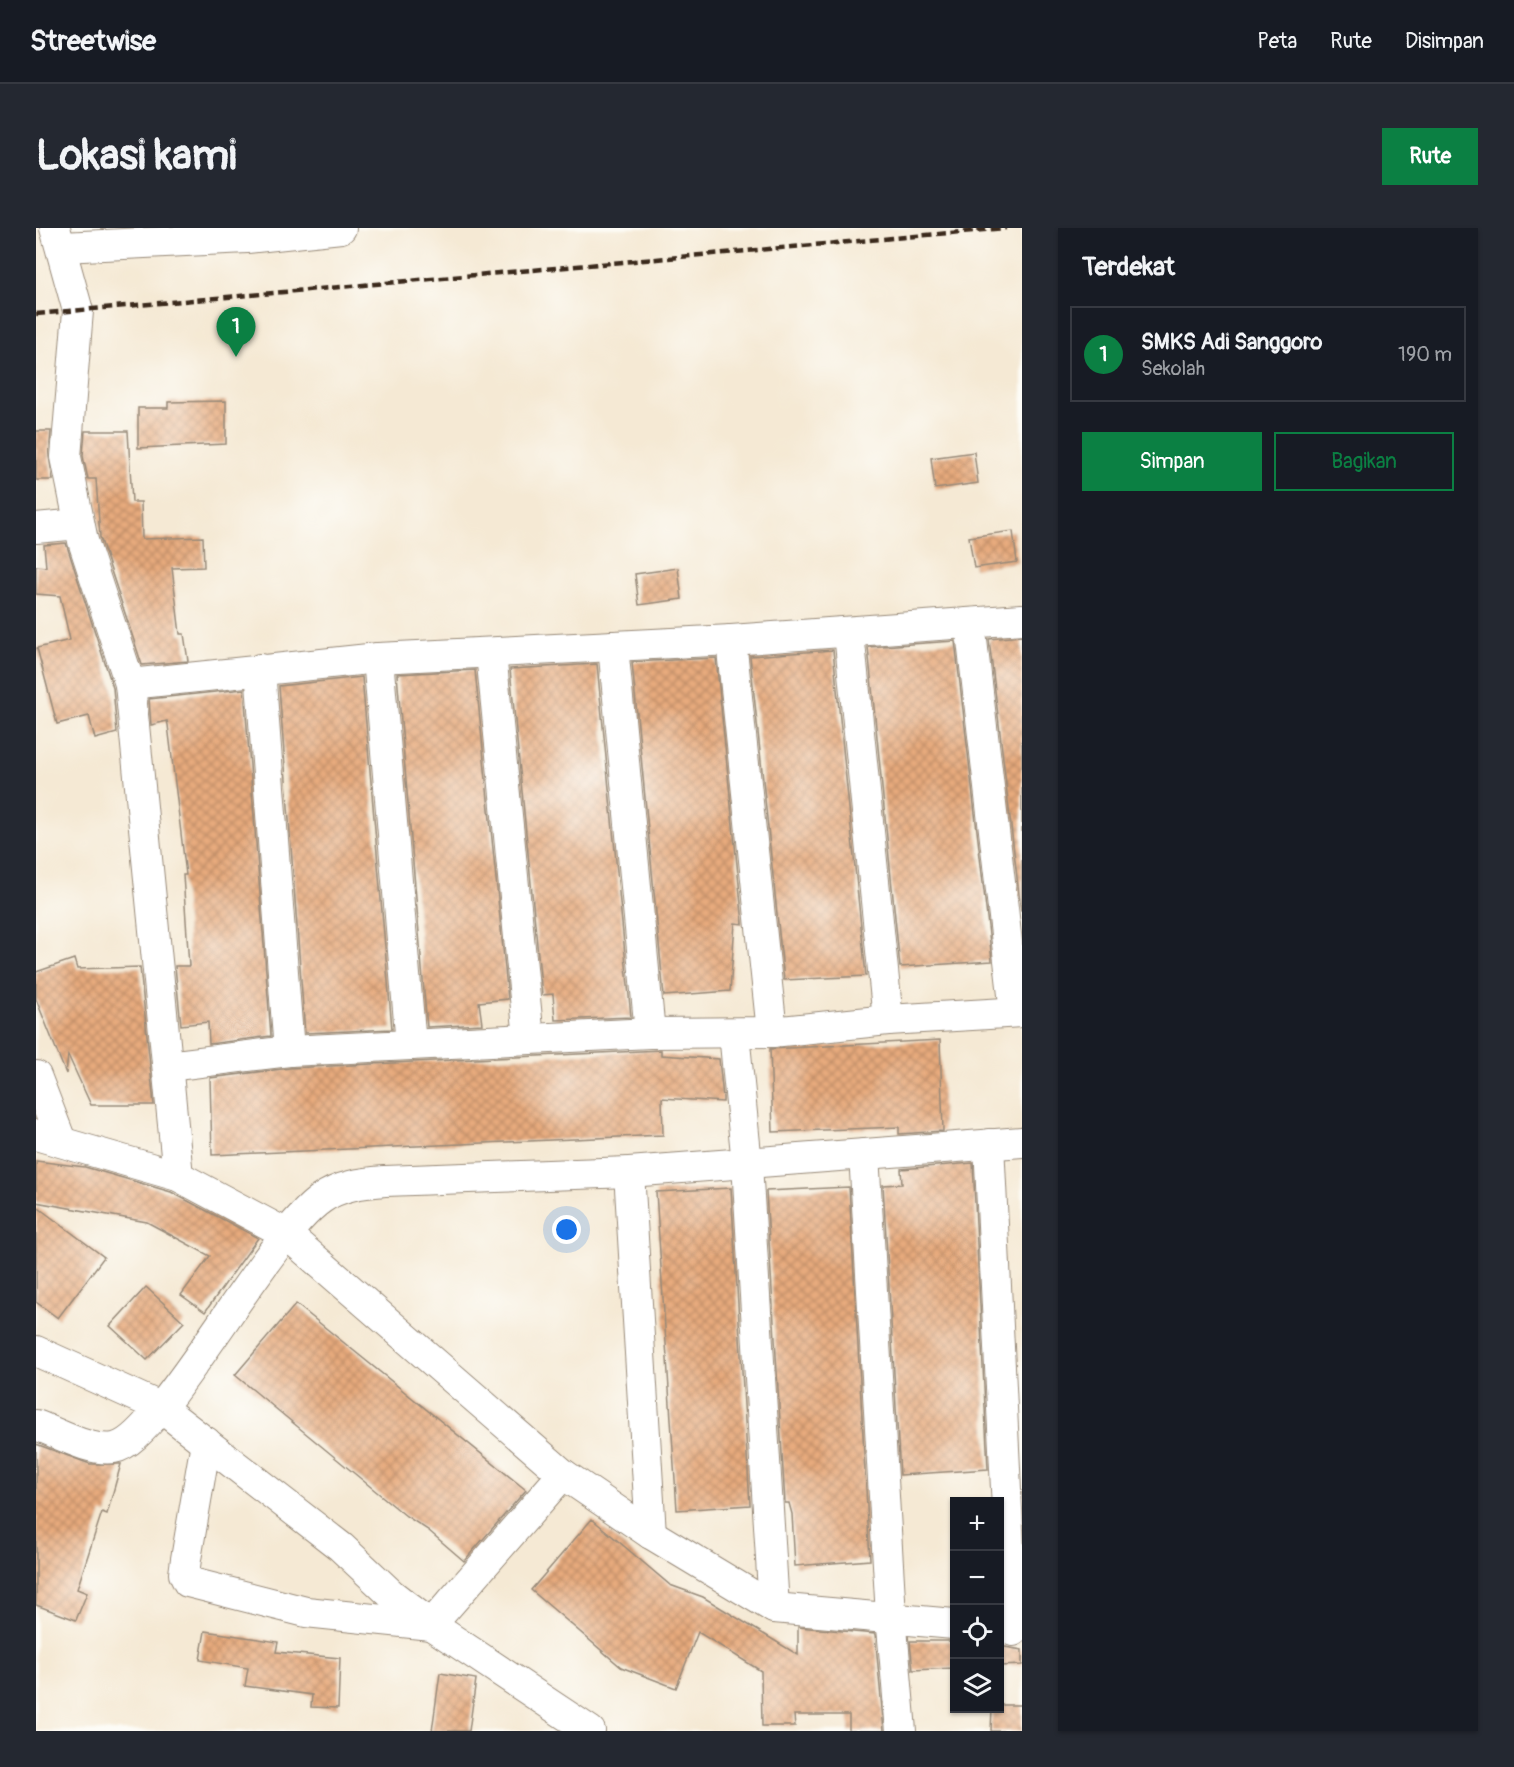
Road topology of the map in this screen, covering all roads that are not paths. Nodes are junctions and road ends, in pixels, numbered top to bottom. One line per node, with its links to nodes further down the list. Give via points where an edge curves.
1 (341, 228): 2 (street, via 247,238)
2 (58, 238): 3 (street, via 78,311 66,457)
3 (79, 524): 4 (street); 13 (street)
4 (36, 528)
5 (1022, 620): 6 (street)
6 (970, 623): 7 (street); 14 (street)
7 (849, 633): 8 (street); 15 (street)
8 (731, 640): 9 (street); 16 (street)
9 (613, 646): 10 (street); 17 (street)
10 (491, 652): 11 (street); 19 (street)
11 (378, 658): 12 (street); 20 (street)
12 (260, 669): 13 (street); 21 (street)
13 (129, 684): 22 (street)
14 (1019, 1012): 15 (street)
15 (888, 1020): 16 (street)
16 (772, 1032): 18 (street)
17 (651, 1033): 18 (street); 19 (street)
18 (734, 1033): 28 (street)
19 (529, 1040): 20 (street)
20 (411, 1045): 21 (street)
21 (289, 1051): 22 (street)
22 (168, 1066): 30 (street)
23 (36, 1076): 24 (street)
24 (49, 1138): 30 (street)
25 (1022, 1142): 26 (street)
26 (989, 1144): 27 (street); 42 (street)
27 (864, 1154): 28 (street); 39 (street)
28 (747, 1164): 29 (street); 38 (street)
29 (629, 1172): 31 (street, via 348,1185 321,1198); 37 (street)
30 (178, 1176): 31 (street)
31 (285, 1233): 33 (street); 36 (street)
32 (36, 1351): 33 (street)
33 (160, 1407): 34 (street, via 130,1442 113,1448 93,1446); 35 (street)
34 (36, 1425)
35 (206, 1442): 41 (street, via 341,1547); 41 (street, via 184,1574 188,1582 306,1612)
36 (563, 1474): 37 (street); 41 (street)
37 (651, 1534): 38 (street)
38 (774, 1608): 39 (street)
39 (891, 1616): 40 (street); 44 (street)
40 (950, 1623)
41 (431, 1625): 43 (street)
42 (1012, 1630)
43 (590, 1731)
44 (901, 1731)

